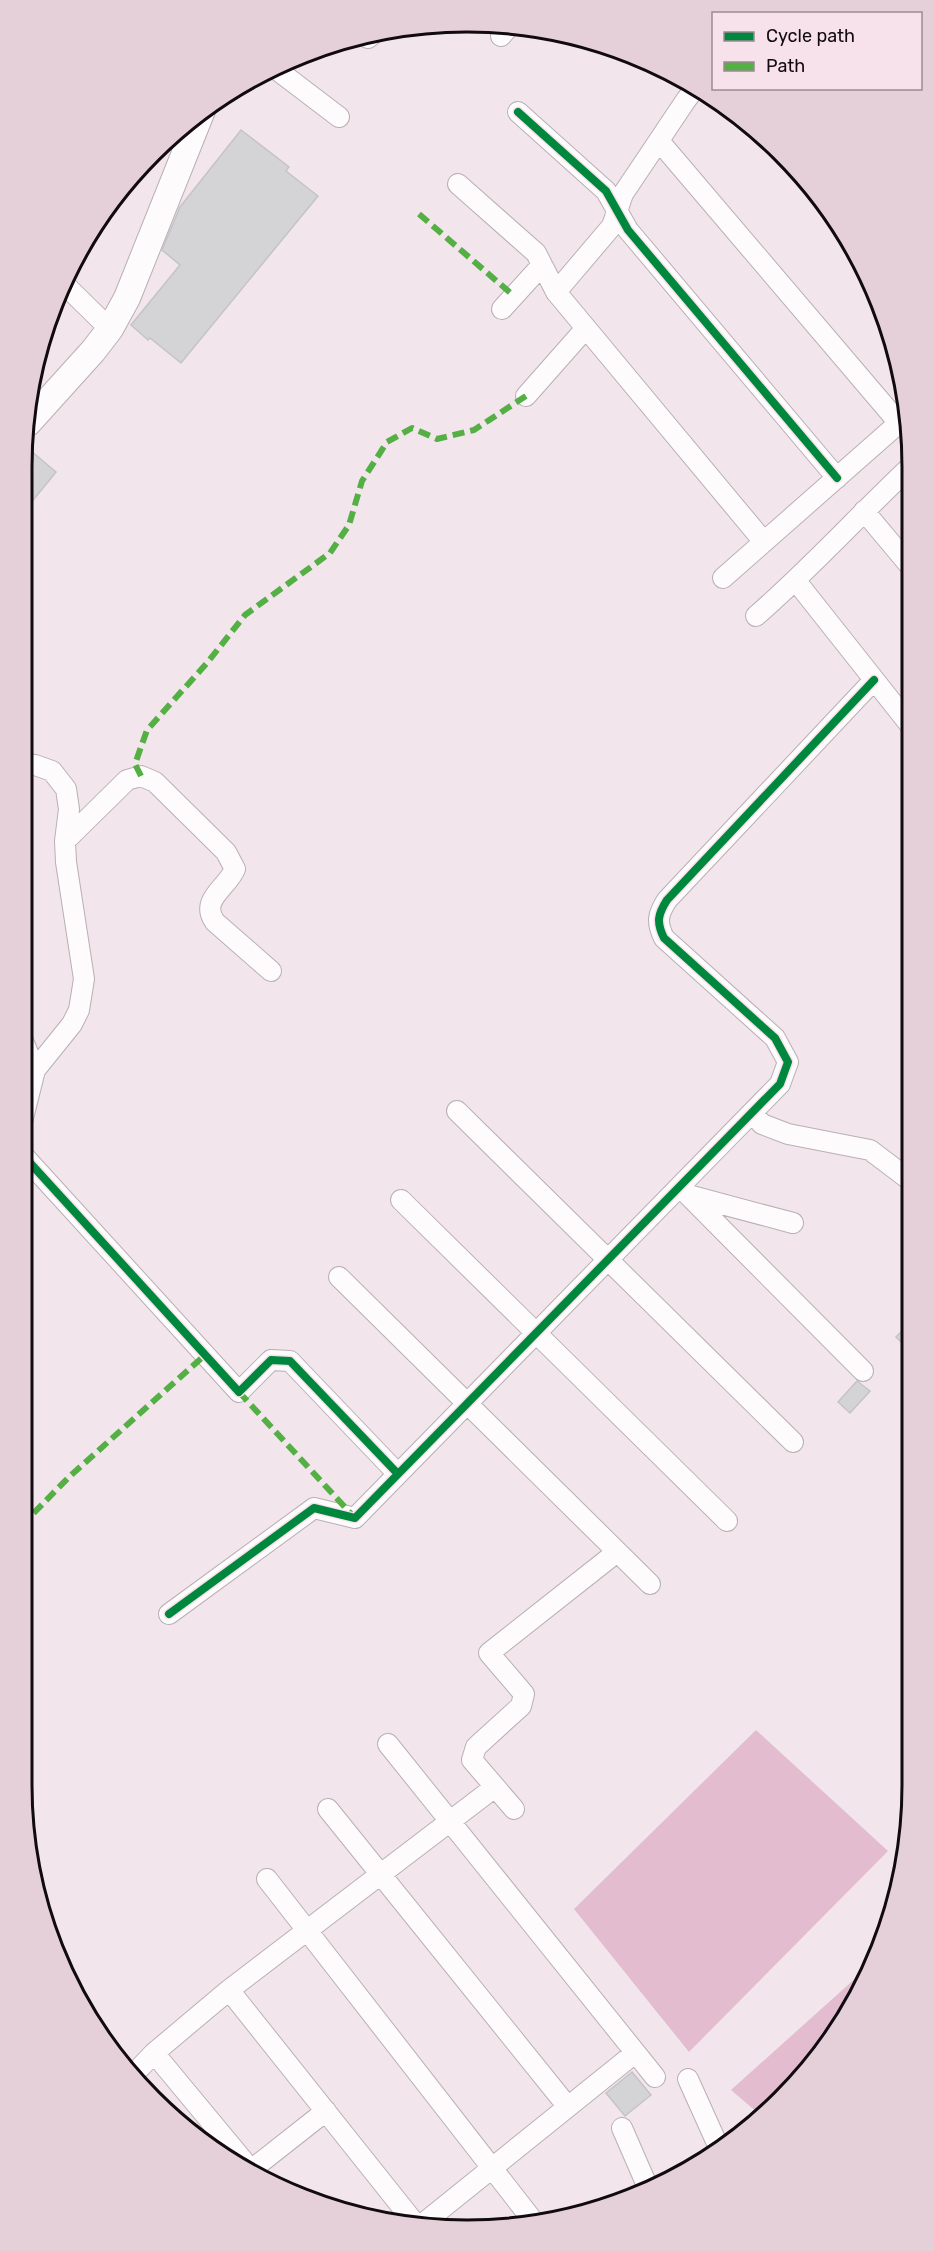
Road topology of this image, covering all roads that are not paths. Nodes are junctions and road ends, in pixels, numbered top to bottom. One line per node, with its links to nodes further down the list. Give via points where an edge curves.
1 (281, 73): 4 (street)
2 (691, 94): 6 (street)
3 (518, 112): 8 (street, via 606,191)
4 (339, 117)
5 (197, 125): 14 (street, via 127,298)
6 (659, 141): 8 (street, via 623,195); 16 (street)
7 (458, 184): 9 (street, via 536,253)
8 (617, 211): 11 (street, via 612,226); 20 (street, via 628,230)
9 (542, 265): 11 (street); 12 (street)
10 (70, 289): 14 (street)
11 (556, 292): 13 (street)
12 (502, 309)
13 (586, 328): 15 (street); 22 (street)
14 (110, 329): 17 (street)
15 (526, 396)
16 (899, 413)
17 (34, 416)
18 (900, 421): 20 (street)
19 (902, 475): 21 (street)
20 (837, 478): 22 (street)
21 (864, 511): 23 (street); 25 (street)
22 (764, 542): 24 (street)
23 (902, 557)
24 (723, 578)
25 (796, 581): 26 (street); 27 (street)
26 (756, 616)
27 (874, 680): 28 (street); 36 (street, via 659,912 657,926 664,938 775,1038 788,1062 780,1084)
28 (902, 715)
29 (32, 765): 30 (street, via 52,771 66,789 69,809)
30 (65, 841): 31 (street, via 127,780 141,776 155,782 231,860 235,869 213,898 209,915); 33 (street, via 83,994 72,1024)
31 (271, 971)
32 (32, 1061): 33 (street)
33 (36, 1070): 34 (street)
34 (32, 1085)
35 (457, 1111): 42 (street)
36 (752, 1113): 38 (street, via 762,1124 788,1134 870,1150); 39 (street)
37 (32, 1171): 48 (street, via 239,1392 271,1360 290,1361)
38 (902, 1174)
39 (683, 1191): 41 (street); 42 (street); 45 (street)
40 (401, 1200): 44 (street)
41 (793, 1223)
42 (609, 1260): 44 (street); 47 (street)
43 (339, 1277): 46 (street)
44 (536, 1333): 46 (street); 49 (street)
45 (863, 1371)
46 (467, 1404): 48 (street); 50 (street)
47 (793, 1442)
48 (398, 1474): 52 (street, via 355,1518 314,1508)
49 (728, 1521)
50 (617, 1552): 51 (street); 54 (street, via 489,1653 524,1694 521,1706 476,1747 472,1760)
51 (650, 1584)
52 (170, 1614)
53 (388, 1744): 57 (street)
54 (495, 1787): 56 (street); 57 (street)
55 (328, 1809): 58 (street)
56 (514, 1809)
57 (450, 1821): 58 (street); 63 (street)
58 (381, 1874): 60 (street); 67 (street)
59 (267, 1879): 60 (street)
60 (307, 1930): 61 (street); 73 (street)
61 (230, 1990): 62 (street); 68 (street)
62 (154, 2053): 64 (street); 71 (street)
63 (635, 2053): 65 (street); 67 (street)
64 (138, 2069)
65 (655, 2078)
66 (688, 2079): 70 (street)
67 (568, 2107): 73 (street)
68 (326, 2111): 72 (street); 76 (street)
69 (622, 2128): 74 (street)
70 (716, 2141)
71 (238, 2154)
72 (257, 2165)
73 (492, 2168): 75 (street); 77 (street)
74 (645, 2181)
75 (529, 2215)
76 (410, 2216)
77 (428, 2218)

